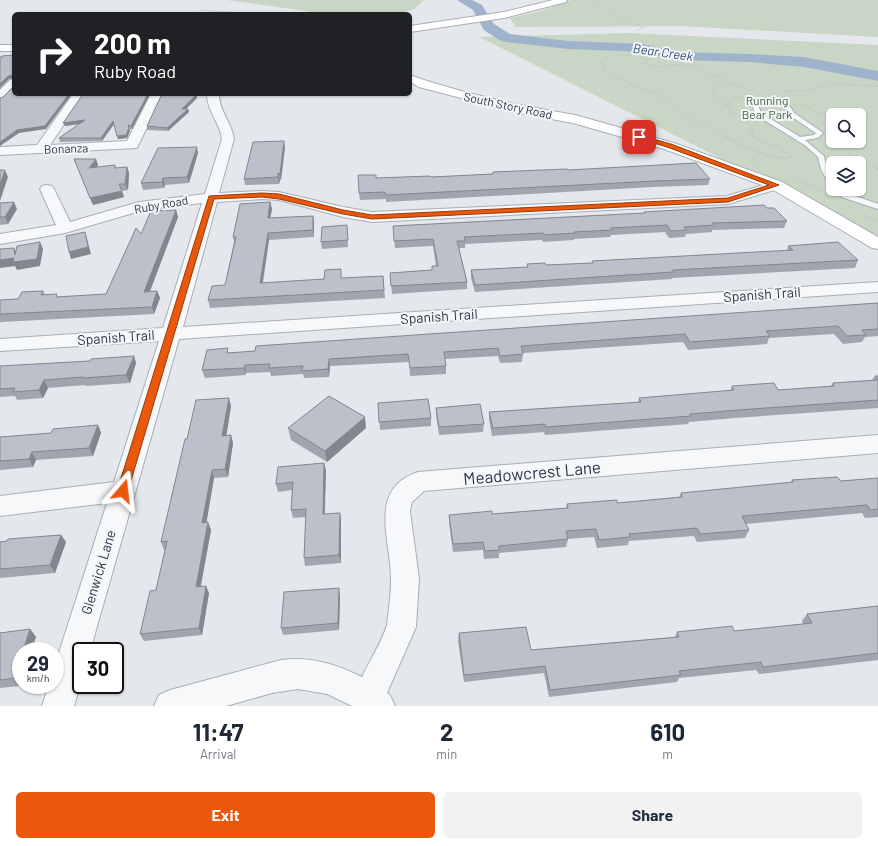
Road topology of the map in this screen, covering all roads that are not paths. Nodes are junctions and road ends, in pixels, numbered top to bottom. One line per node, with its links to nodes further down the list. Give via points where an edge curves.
1 (534, 0): 4 (main road)
2 (562, 0): 4 (main road, via 504,15)
3 (412, 23): 4 (main road)
4 (430, 24): 5 (main road)
5 (412, 28)
6 (12, 40): 7 (main road)
7 (0, 41)
8 (0, 48): 9 (main road)
9 (12, 48)
10 (412, 79): 17 (main road, South Story Road, via 464,96 519,109 575,118)
11 (12, 84): 16 (street)
12 (412, 90): 17 (main road, South Story Road, via 510,116)
13 (78, 96): 19 (street)
14 (156, 96): 19 (street, Bonanza, via 132,145)
15 (213, 96): 25 (street, Glenwick Lane, via 213,103 227,130 228,139)
16 (0, 97)
17 (608, 129): 22 (main road, South Story Road, via 669,146)
18 (800, 139): 18 (lane, via 758,114 755,105 758,101 785,103 791,114 820,133 816,137); 21 (lane, via 821,156)
19 (41, 150): 20 (street, Bonanza)
20 (0, 151)
21 (826, 172)
22 (776, 185): 25 (street, Ruby Road, via 728,200 372,217 279,196); 29 (main road, South Story Road)
23 (47, 189): 27 (street)
24 (847, 196): 26 (lane)
25 (212, 198): 27 (street, Ruby Road, via 139,207); 31 (street, Glenwick Lane)
26 (878, 207)
27 (65, 228): 28 (street, Ruby Road)
28 (0, 239)
29 (878, 244)
30 (878, 286): 31 (street, Spanish Trail)
31 (171, 334): 32 (street, Spanish Trail); 34 (street, Glenwick Lane)
32 (0, 345)
33 (878, 444): 36 (street, Meadowcrest Lane, via 418,482 401,497 397,511 405,579 401,627)
34 (123, 491): 35 (street); 37 (street, Glenwick Lane)
35 (0, 506)
36 (374, 702): 38 (street, via 329,678 307,674 271,677)
37 (58, 706)
38 (170, 706)

